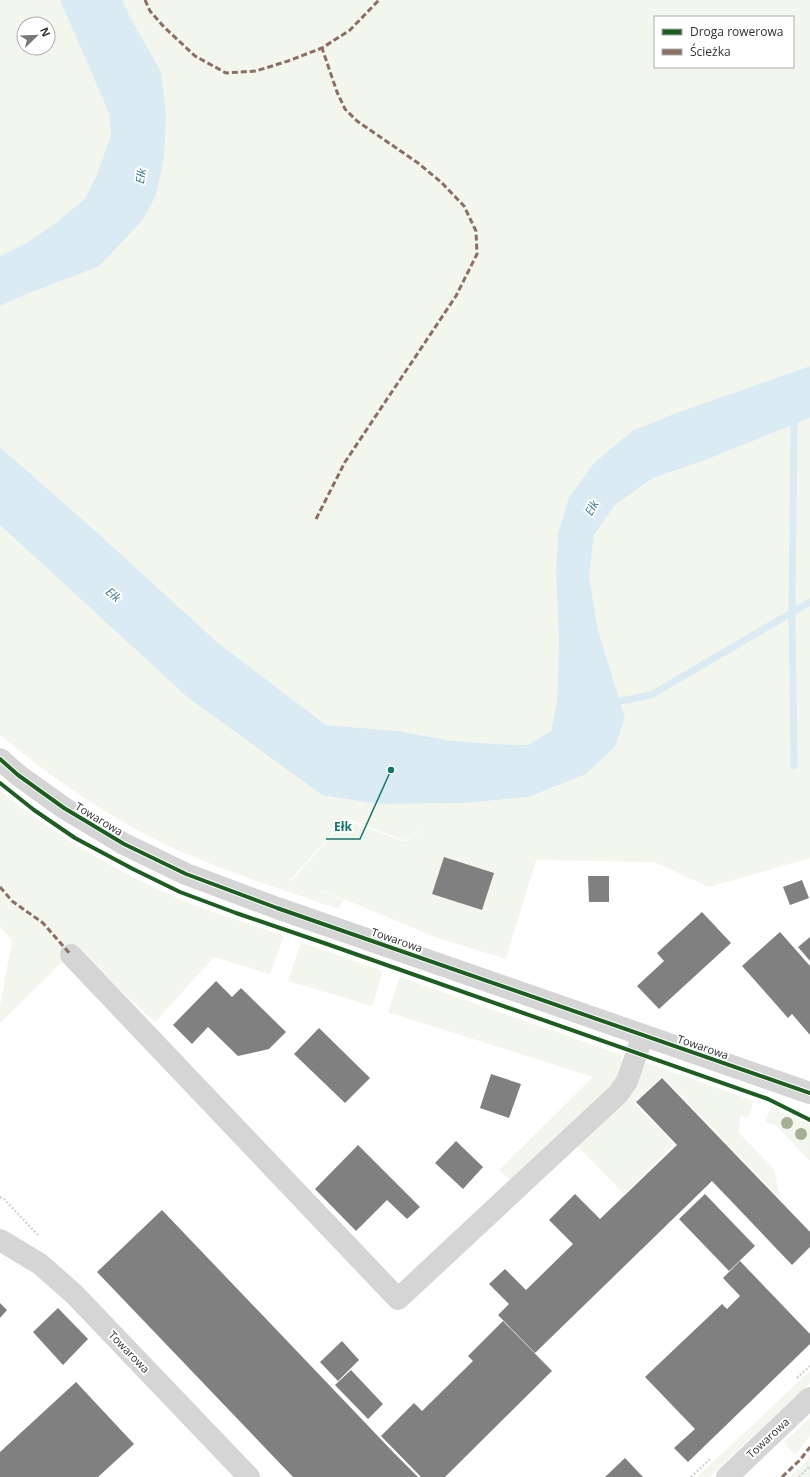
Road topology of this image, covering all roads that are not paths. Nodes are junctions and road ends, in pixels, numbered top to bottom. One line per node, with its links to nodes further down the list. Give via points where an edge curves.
1 (0, 759): 3 (street, Towarowa, via 64,808 124,844 186,874)
2 (71, 955): 3 (street, via 398,1299 618,1094 627,1081)
3 (643, 1035): 4 (street, Towarowa)
4 (810, 1094)
5 (0, 1240): 7 (street, Towarowa, via 40,1264 74,1294)
6 (810, 1398): 8 (street, Towarowa)
7 (249, 1477)
8 (727, 1477)

